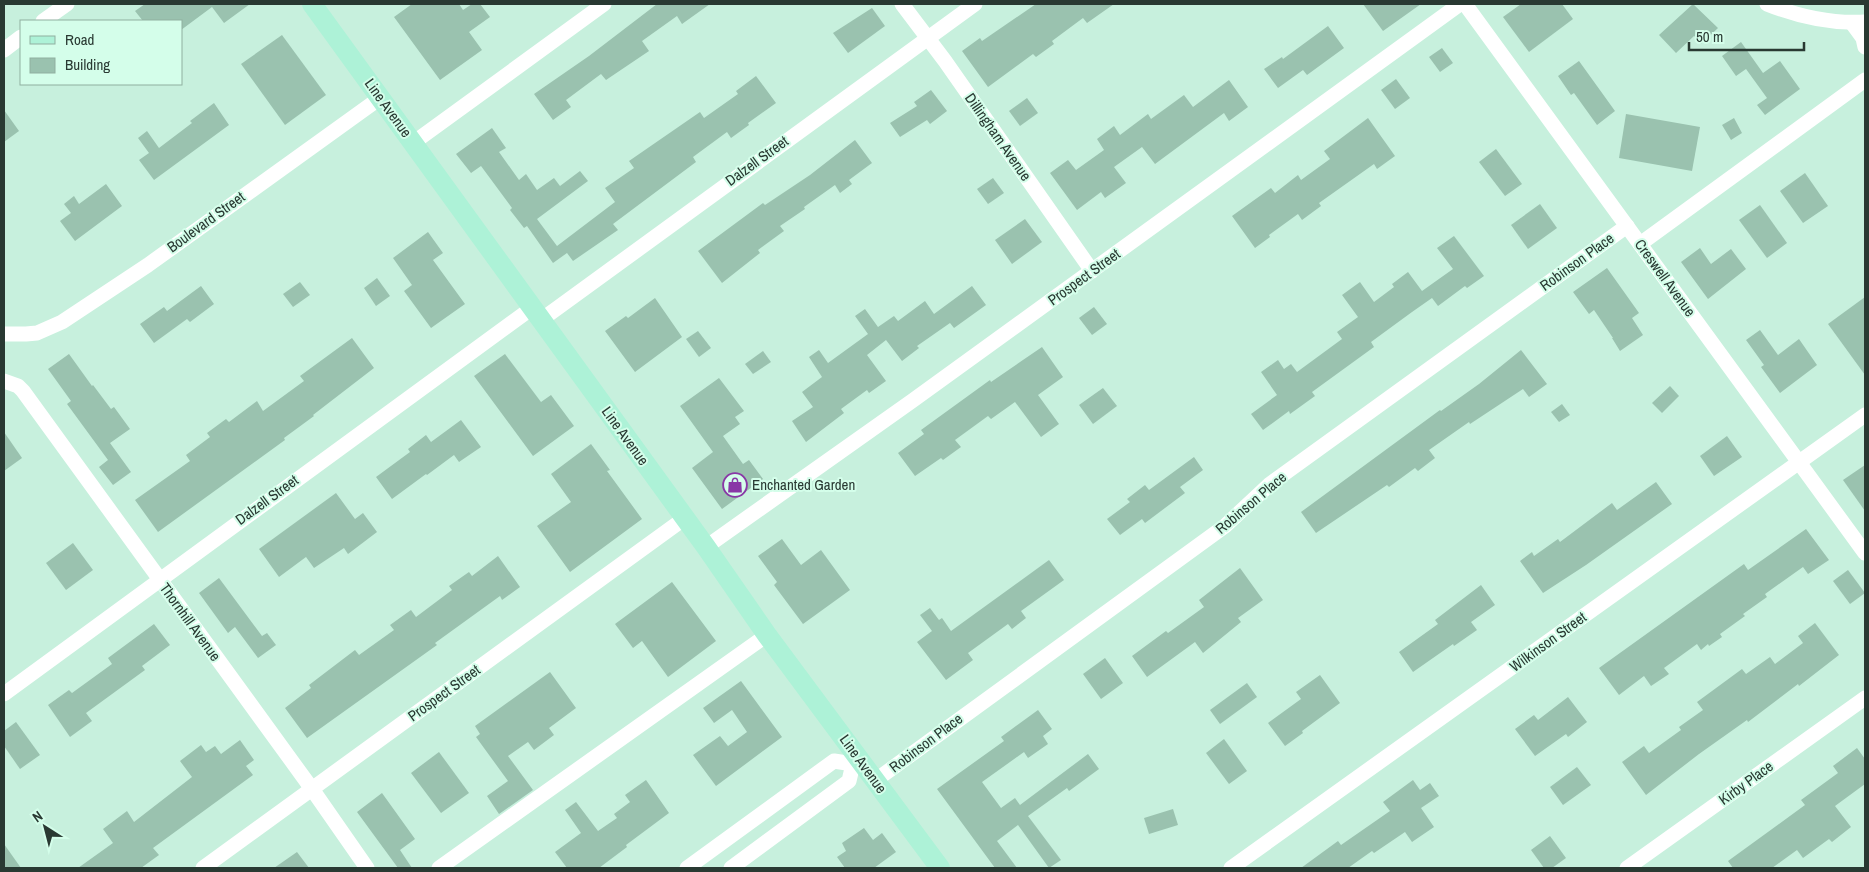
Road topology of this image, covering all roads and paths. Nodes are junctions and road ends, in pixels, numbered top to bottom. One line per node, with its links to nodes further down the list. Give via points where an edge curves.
1 (67, 4): 9 (street)
2 (312, 4): 16 (main road, Line Avenue)
3 (604, 4): 17 (street)
4 (902, 4): 12 (street, Dillingham Avenue)
5 (975, 4): 12 (street, Dalzell Street)
6 (1460, 4): 20 (street, Prospect Street)
7 (1465, 4): 18 (street, Creswell Avenue)
8 (1767, 4): 10 (street, via 1820,19)
9 (44, 20)
10 (1859, 22): 13 (street)
11 (20, 38): 14 (street)
12 (927, 38): 20 (street, Dillingham Avenue); 21 (street, Dalzell Street)
13 (1865, 47)
14 (4, 50)
15 (1865, 80): 19 (street, Robinson Place)
16 (380, 98): 17 (main road, Line Avenue); 22 (street, Boulevard Street, via 148,265 62,322 26,334)
17 (413, 143): 21 (main road, Line Avenue)
18 (1627, 226): 19 (street, Creswell Avenue); 34 (street, Robinson Place, via 1270,484 1225,526)
19 (1640, 244): 25 (street, Creswell Avenue)
20 (1092, 271): 27 (street, Prospect Street)
21 (536, 314): 26 (main road, Line Avenue); 29 (street, Dalzell Street)
22 (4, 334)
23 (6, 381): 29 (street, Thornhill Avenue, via 23,391)
24 (1865, 416): 25 (street, Wilkinson Street)
25 (1799, 462): 28 (street, Creswell Avenue); 42 (street, Wilkinson Street)
26 (685, 518): 27 (main road, Line Avenue); 35 (street, Prospect Street)
27 (706, 547): 30 (main road, Line Avenue)
28 (1865, 553)
29 (160, 580): 31 (street, Dalzell Street); 35 (street, Thornhill Avenue)
30 (767, 635): 33 (main road, Line Avenue); 38 (street)
31 (4, 694)
32 (1865, 698): 43 (street, Kirby Place)
33 (856, 761): 34 (main road, Line Avenue); 39 (street, via 834,761); 40 (street, via 849,781)
34 (876, 780): 41 (main road, Line Avenue)
35 (312, 789): 36 (street, Prospect Street); 37 (street, Thornhill Avenue)
36 (203, 868)
37 (367, 868)
38 (439, 868)
39 (687, 868)
40 (731, 868)
41 (940, 868)
42 (1232, 868)
43 (1627, 868)

